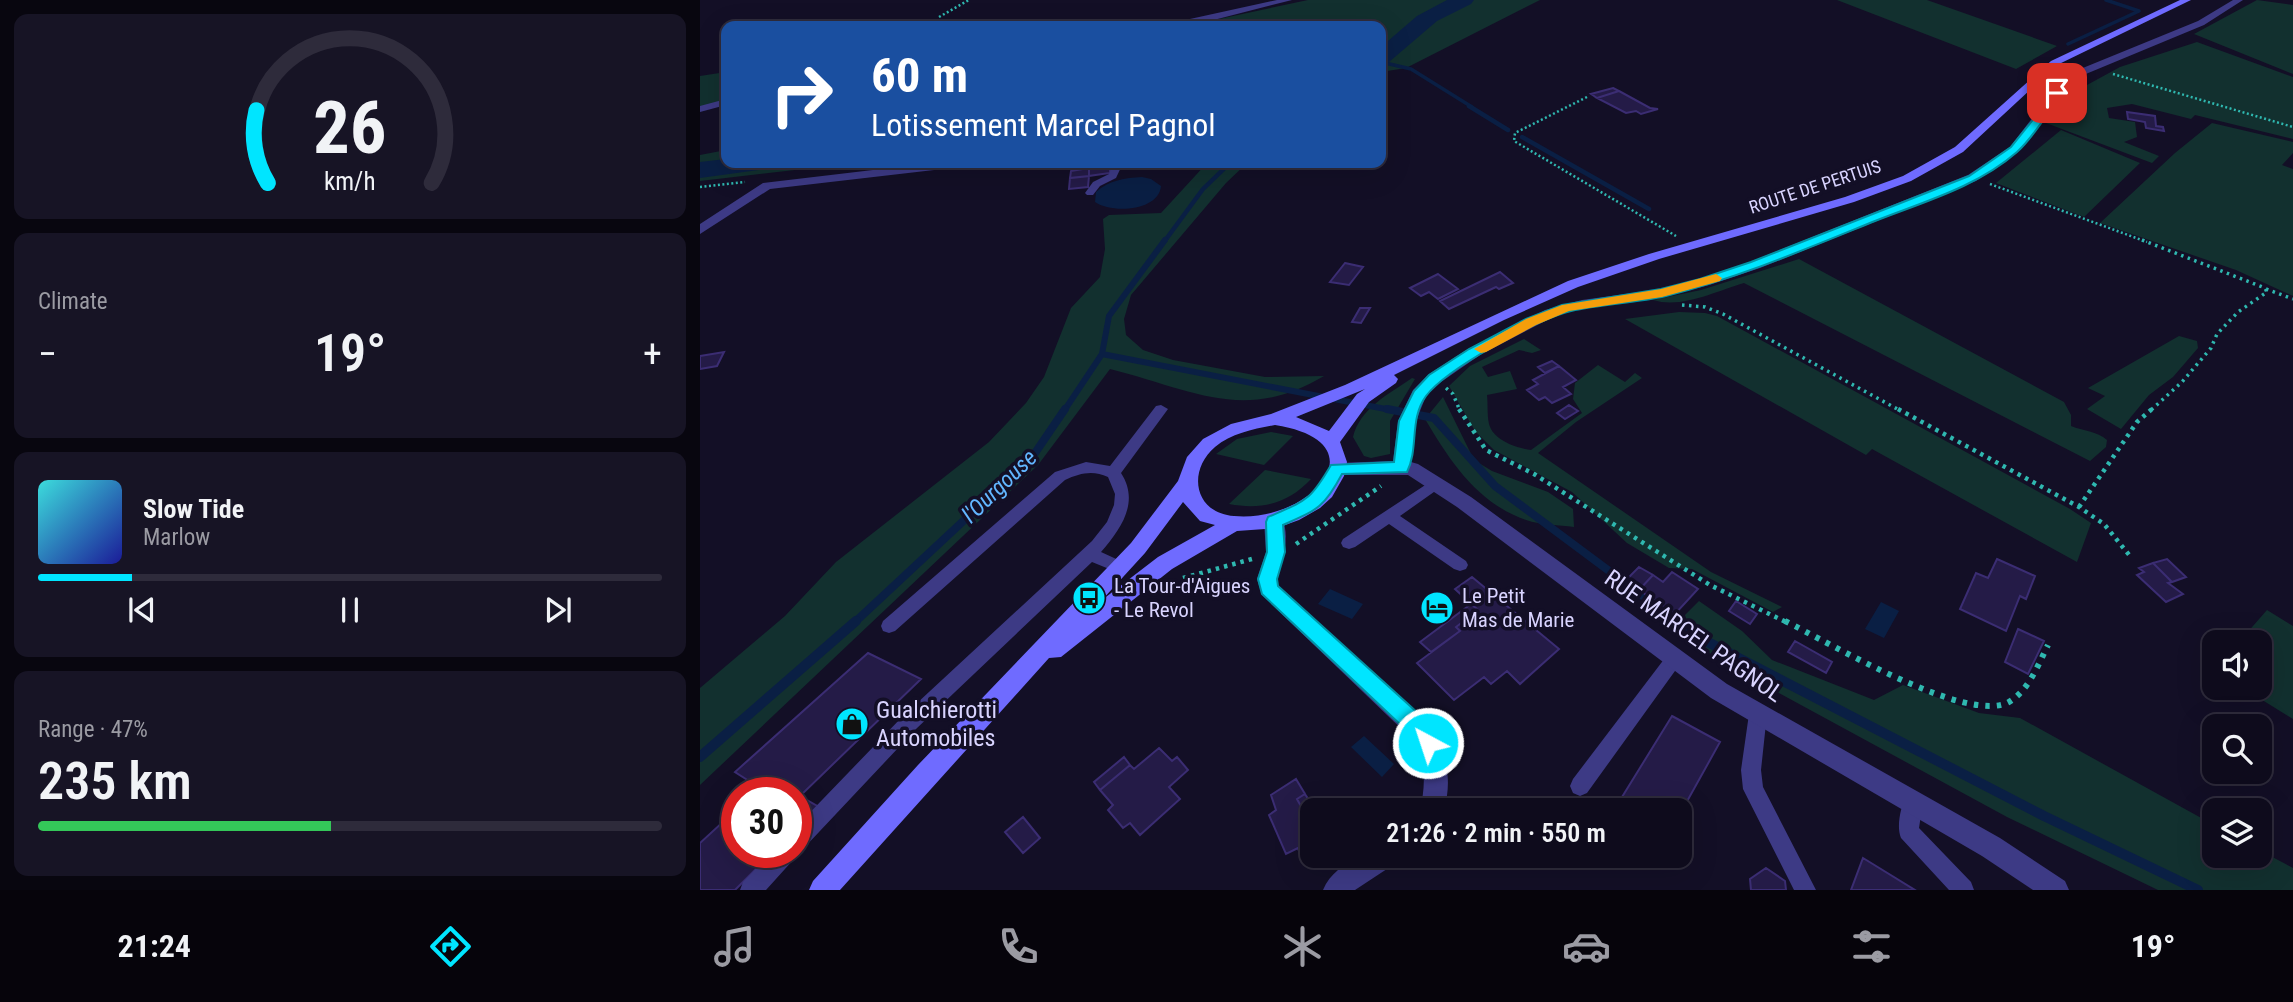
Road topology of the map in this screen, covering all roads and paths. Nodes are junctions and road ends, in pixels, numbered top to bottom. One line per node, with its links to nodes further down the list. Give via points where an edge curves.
1 (969, 0): 5 (path)
2 (1288, 0): 6 (street)
3 (2187, 0): 19 (main road, ROUTE DE PERTUIS, via 2054,63 1960,149 1915,174 1837,203)
4 (2239, 0): 7 (street, via 2184,30)
5 (932, 21)
6 (1195, 21)
7 (2094, 65): 11 (path); 14 (street, via 2070,79 2009,154)
8 (1587, 97): 19 (path, via 1514,133 1514,141)
9 (721, 103): 10 (street)
10 (700, 109)
11 (2293, 127)
12 (918, 168): 15 (street)
13 (1116, 168): 17 (lane, via 1114,176 1096,184)
14 (1972, 178): 20 (path); 24 (street, via 1704,282 1550,313)
15 (767, 186): 16 (path, via 748,182); 18 (street)
16 (700, 187)
17 (1090, 193)
18 (700, 230)
19 (1692, 245): 23 (main road, ROUTE DE PERTUIS, via 1560,290)
20 (2265, 288): 21 (path); 33 (path, via 2267,292 2217,334 2182,382 2137,422)
21 (2293, 299)
22 (1670, 305): 33 (path, via 1705,307 1723,314)
23 (1426, 354): 26 (main road, ROUTE DE PERTUIS); 27 (main road, ROUTE DE PERTUIS, via 1363,398)
24 (1435, 378): 28 (street, via 1410,411); 45 (path, via 1453,394 1486,450 1534,474 1710,585 1935,695 1964,705 2005,705 2033,680)
25 (1161, 409): 30 (lane)
26 (1275, 419): 27 (main road, via 1298,421); 32 (main road, via 1253,421 1213,438 1188,467)
27 (1331, 441): 29 (main road)
28 (1392, 467): 29 (street, RUE MARCEL PAGNOL); 31 (street, RUE MARCEL PAGNOL, via 1412,469); 38 (path, via 1385,483 1288,550)
29 (1337, 469): 35 (main road, via 1323,495)
30 (1114, 473): 39 (lane, via 1122,486 1122,505 1115,525); 44 (lane, via 1083,467 1060,476)
31 (1436, 483): 34 (lane); 46 (street, RUE MARCEL PAGNOL)
32 (1186, 484): 36 (main road, via 1189,498 1199,510); 42 (main road)
33 (2079, 507): 40 (path, via 2104,524)
34 (1389, 516): 37 (lane); 41 (lane)
35 (1275, 522): 36 (main road); 38 (street)
36 (1233, 524): 47 (main road, via 1166,564)
37 (1349, 543)
38 (1276, 552): 43 (path); 50 (street, via 1267,579 1269,589 1412,722 1428,743 1437,775)
39 (1090, 554): 42 (lane); 52 (lane, via 909,723)
40 (2130, 556)
41 (1460, 565)
42 (1119, 567): 47 (main road)
43 (1178, 581)
44 (889, 626)
45 (2048, 645)
46 (1674, 659): 48 (street, RUE MARCEL PAGNOL); 49 (lane)
47 (1012, 683): 57 (main road)
48 (1758, 714): 51 (street, RUE MARCEL PAGNOL); 59 (lane, via 1751,771 1754,789)
49 (1580, 786)
50 (1434, 798)
51 (1913, 802): 55 (street, RUE MARCEL PAGNOL); 60 (lane, via 1908,831)
52 (812, 825)
53 (772, 868): 56 (lane)
54 (1363, 868): 58 (street)
55 (2056, 888)
56 (751, 890)
57 (822, 890)
58 (1336, 890)
59 (1805, 890)
60 (1963, 890)

